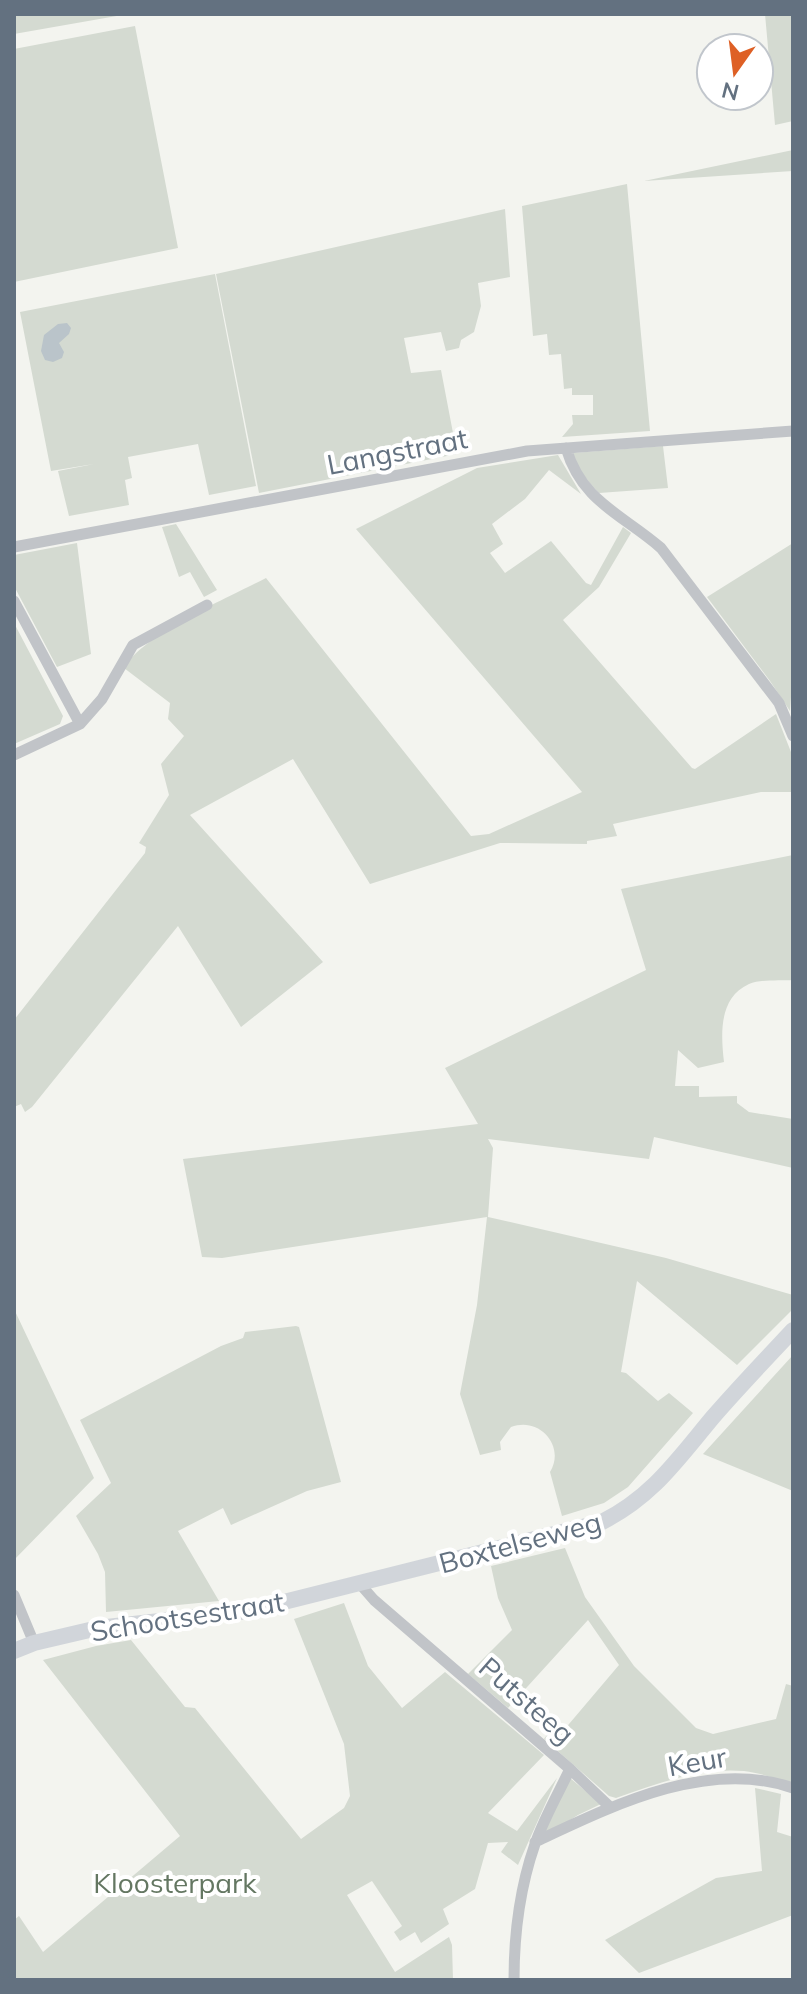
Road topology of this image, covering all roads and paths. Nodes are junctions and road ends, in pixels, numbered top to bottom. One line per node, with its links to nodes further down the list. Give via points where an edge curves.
1 (793, 431): 2 (street, Langstraat)
2 (566, 448): 3 (street, Langstraat, via 513,453); 7 (street, via 572,470 592,497 661,548 779,703)
3 (14, 547)
4 (14, 601): 6 (street)
5 (207, 605): 6 (street, via 133,645 102,699)
6 (80, 724): 8 (street)
7 (793, 736)
8 (14, 755)
9 (793, 1330): 10 (main road, Boxtelseweg, via 655,1487 624,1511 602,1522)
10 (360, 1584): 12 (main road, Schootsestraat, via 248,1611 98,1628); 14 (street, Putsteeg)
11 (14, 1595): 12 (street)
12 (34, 1643): 13 (main road, Schootsestraat)
13 (14, 1651)
14 (570, 1769): 16 (street); 17 (street, Putsteeg)
15 (793, 1788): 16 (street, Keur, via 746,1778 712,1780)
16 (610, 1807): 17 (street, Keur)
17 (535, 1842): 18 (street, Putsteeg, via 514,1945)
18 (514, 1980)

